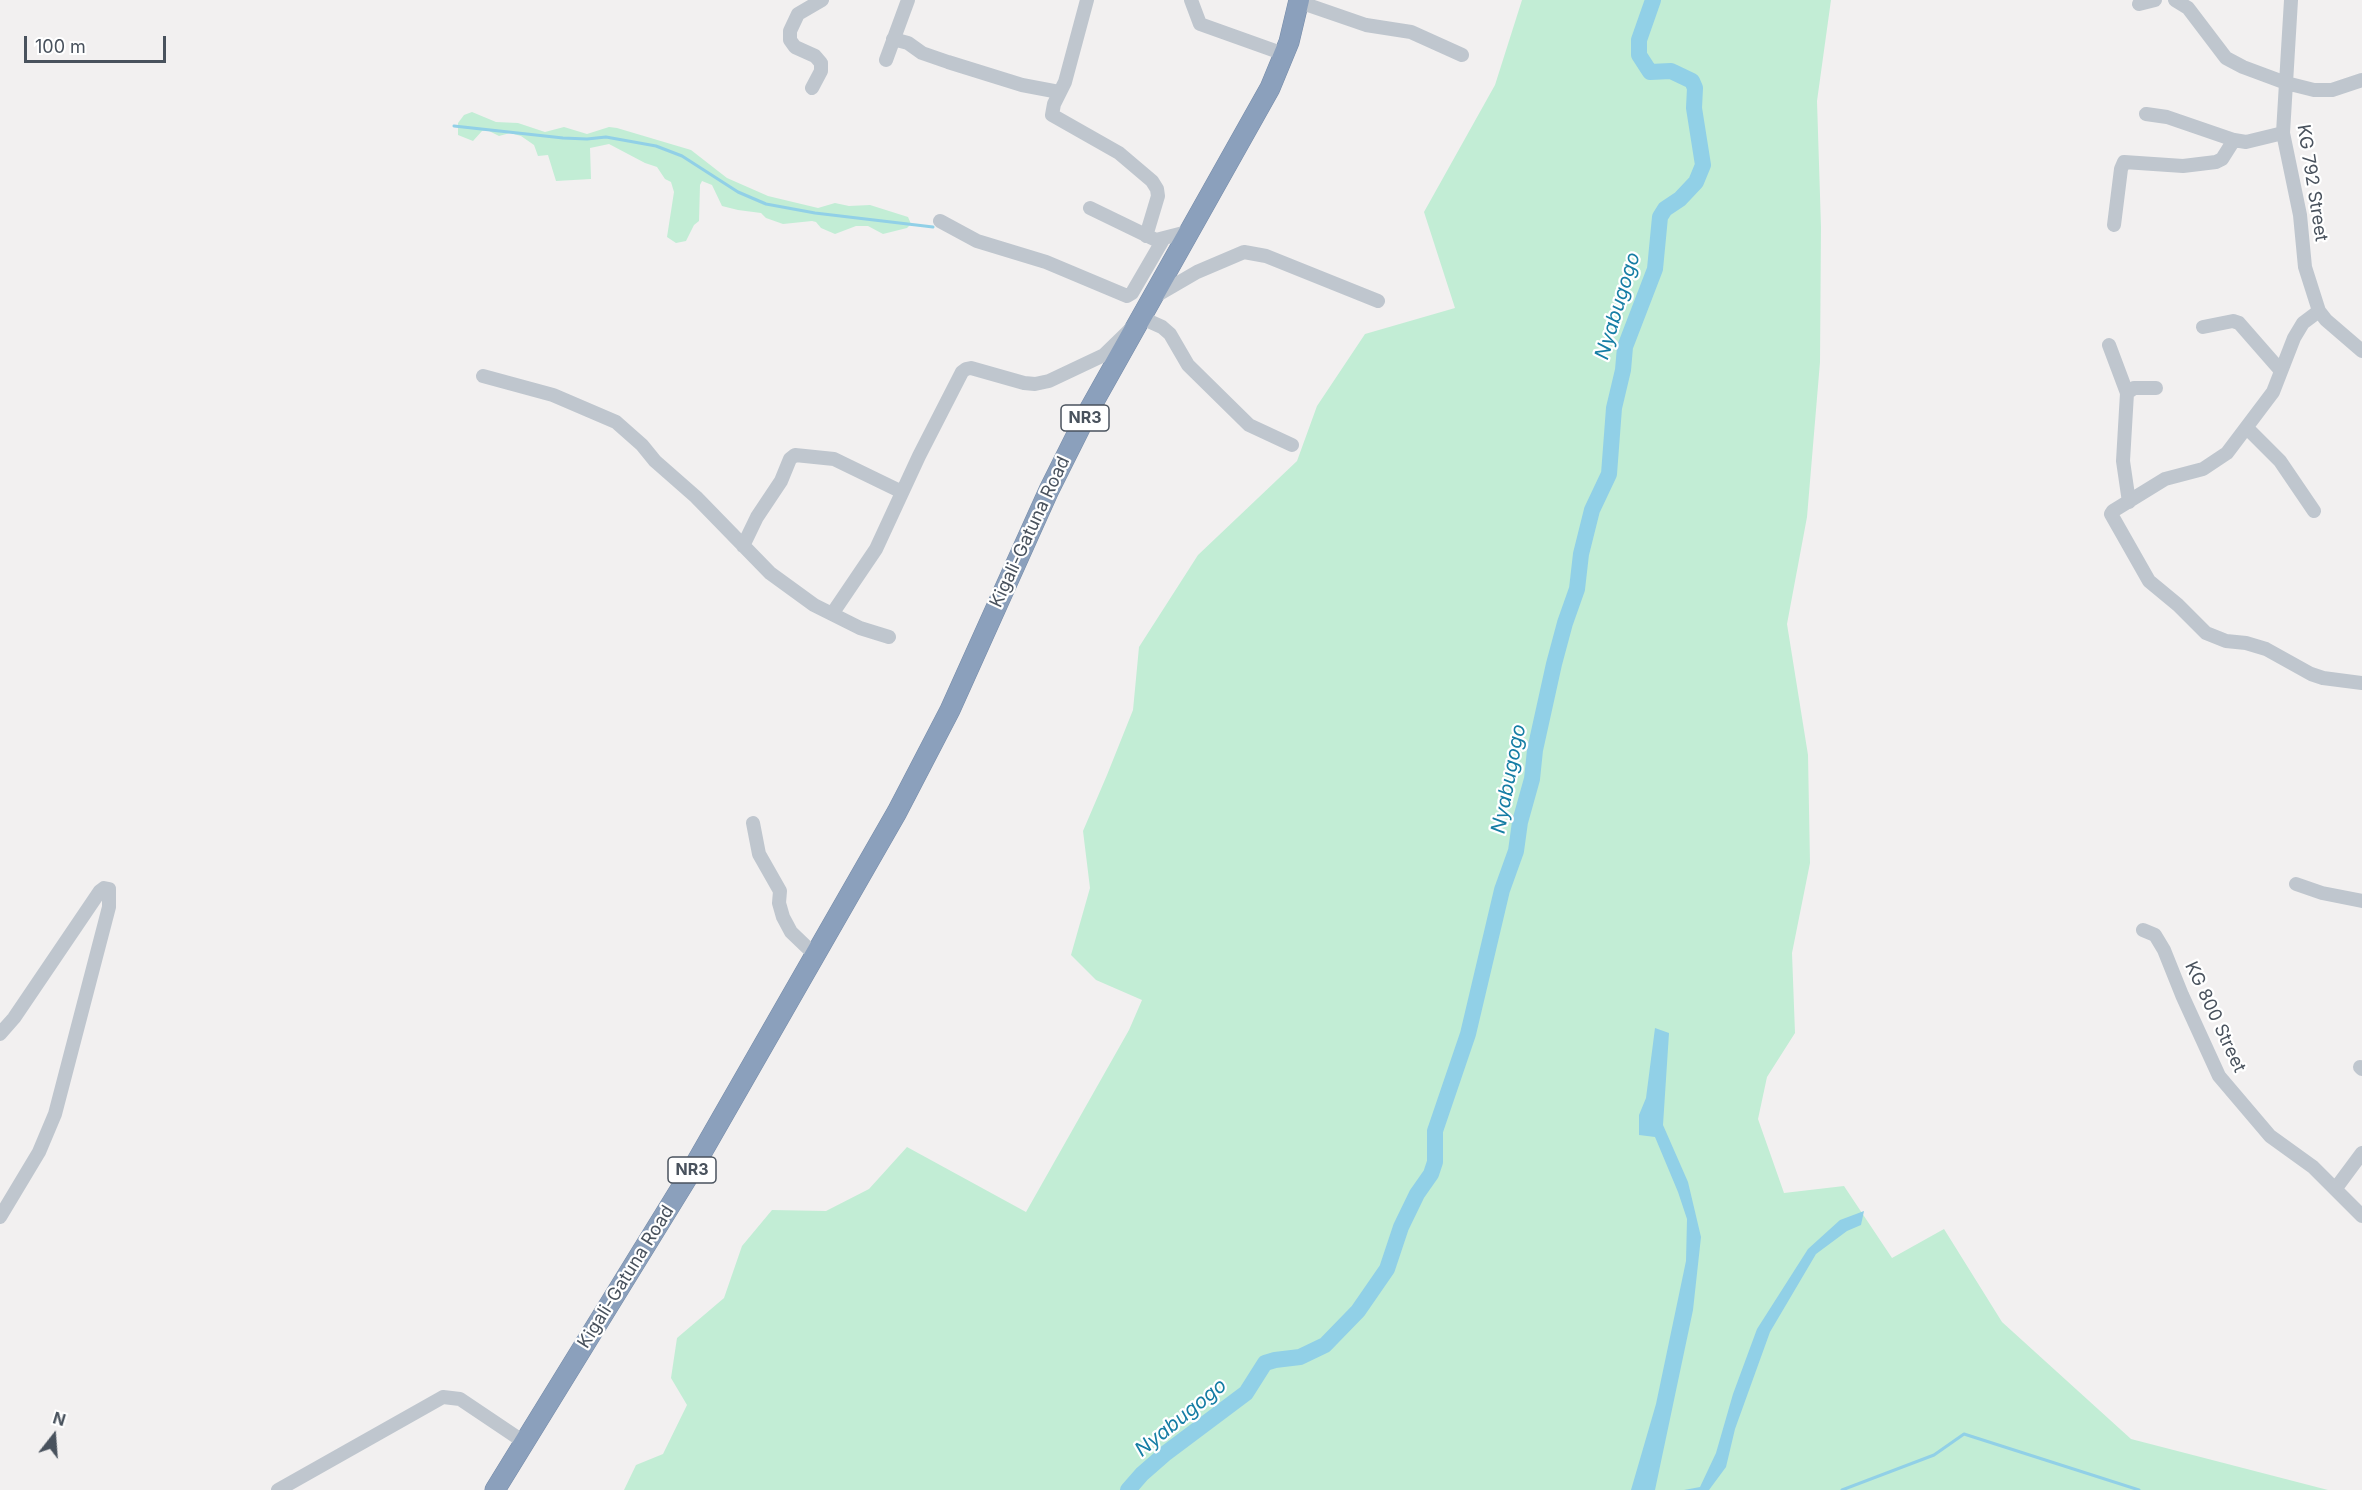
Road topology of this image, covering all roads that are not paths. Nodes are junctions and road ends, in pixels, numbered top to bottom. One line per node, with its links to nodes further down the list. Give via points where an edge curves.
1 (822, 0): 16 (street, via 798,14 790,31 795,47 816,56 821,63)
2 (908, 0): 10 (street)
3 (1087, 0): 17 (street)
4 (1191, 0): 11 (street, via 1200,24)
5 (2155, 0): 9 (street)
6 (2175, 0): 15 (street, via 2188,8 2226,58)
7 (2291, 0): 15 (street, KG 792 Street)
8 (1299, 1): 11 (highway, Kigali-Gatuna Road / NR3); 12 (street, via 1366,25 1412,32)
9 (2139, 4)
10 (894, 39): 13 (street); 17 (street, via 948,62)
11 (1284, 54): 24 (highway, Kigali-Gatuna Road / NR3, via 1270,88)
12 (1462, 55)
13 (886, 60)
14 (2362, 80): 15 (street, via 2332,90)
15 (2286, 83): 19 (street, KG 792 Street)
16 (812, 88)
17 (1059, 92): 25 (street, via 1052,115 1119,153 1157,189)
18 (2146, 114): 20 (street, via 2167,117)
19 (2283, 133): 20 (street, via 2246,142); 29 (street, KG 792 Street, via 2306,267)
20 (2234, 140): 23 (street, via 2216,162 2183,166 2124,162)
21 (1090, 208): 25 (street)
22 (940, 221): 26 (street, via 977,242 1037,259 1127,297)
23 (2114, 225)
24 (1191, 231): 26 (street); 27 (highway, Kigali-Gatuna Road / NR3)
25 (1146, 236): 26 (street)
26 (1164, 238)
27 (1152, 298): 28 (street, via 1197,272 1244,252 1266,256); 30 (highway, Kigali-Gatuna Road / NR3)
28 (1378, 301)
29 (2319, 311): 33 (street, KG 792 Street); 34 (street, via 2303,323)
30 (1142, 318): 39 (street, via 1170,334 1188,365 1249,425); 40 (street, via 1104,355 1049,381 1024,383 966,369); 48 (highway, Kigali-Gatuna Road / NR3, via 1048,490 950,710)
31 (2203, 327): 34 (street, via 2239,323)
32 (2109, 345): 37 (street)
33 (2362, 351)
34 (2281, 371): 38 (street, via 2273,392)
35 (483, 376): 43 (street, via 553,395 616,422)
36 (2156, 388): 37 (street, via 2134,388)
37 (2127, 393): 41 (street, via 2123,461)
38 (2247, 428): 41 (street, via 2216,462 2165,479); 42 (street, via 2280,461)
39 (1292, 445)
40 (902, 492): 43 (street, via 834,459 795,455); 44 (street, via 876,549)
41 (2129, 502): 46 (street, via 2113,511 2113,520 2149,581 2206,633 2226,641 2257,645 2324,678)
42 (2313, 511)
43 (743, 546): 44 (street, via 792,590)
44 (832, 614): 45 (street)
45 (889, 638)
46 (2361, 680)
47 (753, 823): 52 (street, via 759,854 780,891 783,917 791,932)
48 (880, 843): 52 (highway, Kigali-Gatuna Road / NR3); 61 (highway, Kigali-Gatuna Road / NR3, via 803,997 706,1168)
49 (2296, 884): 50 (street)
50 (2362, 901)
51 (2143, 930): 55 (street, KG 800 Street, via 2155,935 2164,950 2218,1076 2270,1136)
52 (816, 956): 58 (highway, Kigali-Gatuna Road / NR3, via 689,1175)
53 (0, 1034): 57 (street, via 99,891 109,889 109,907 55,1114 39,1152)
54 (2362, 1153): 55 (street)
55 (2336, 1188): 56 (street, KG 800 Street)
56 (2362, 1216)
57 (0, 1217)
58 (524, 1442): 59 (street, via 460,1399 443,1397); 60 (highway, Kigali-Gatuna Road / NR3)
59 (278, 1490)
60 (495, 1490)
61 (504, 1490)

